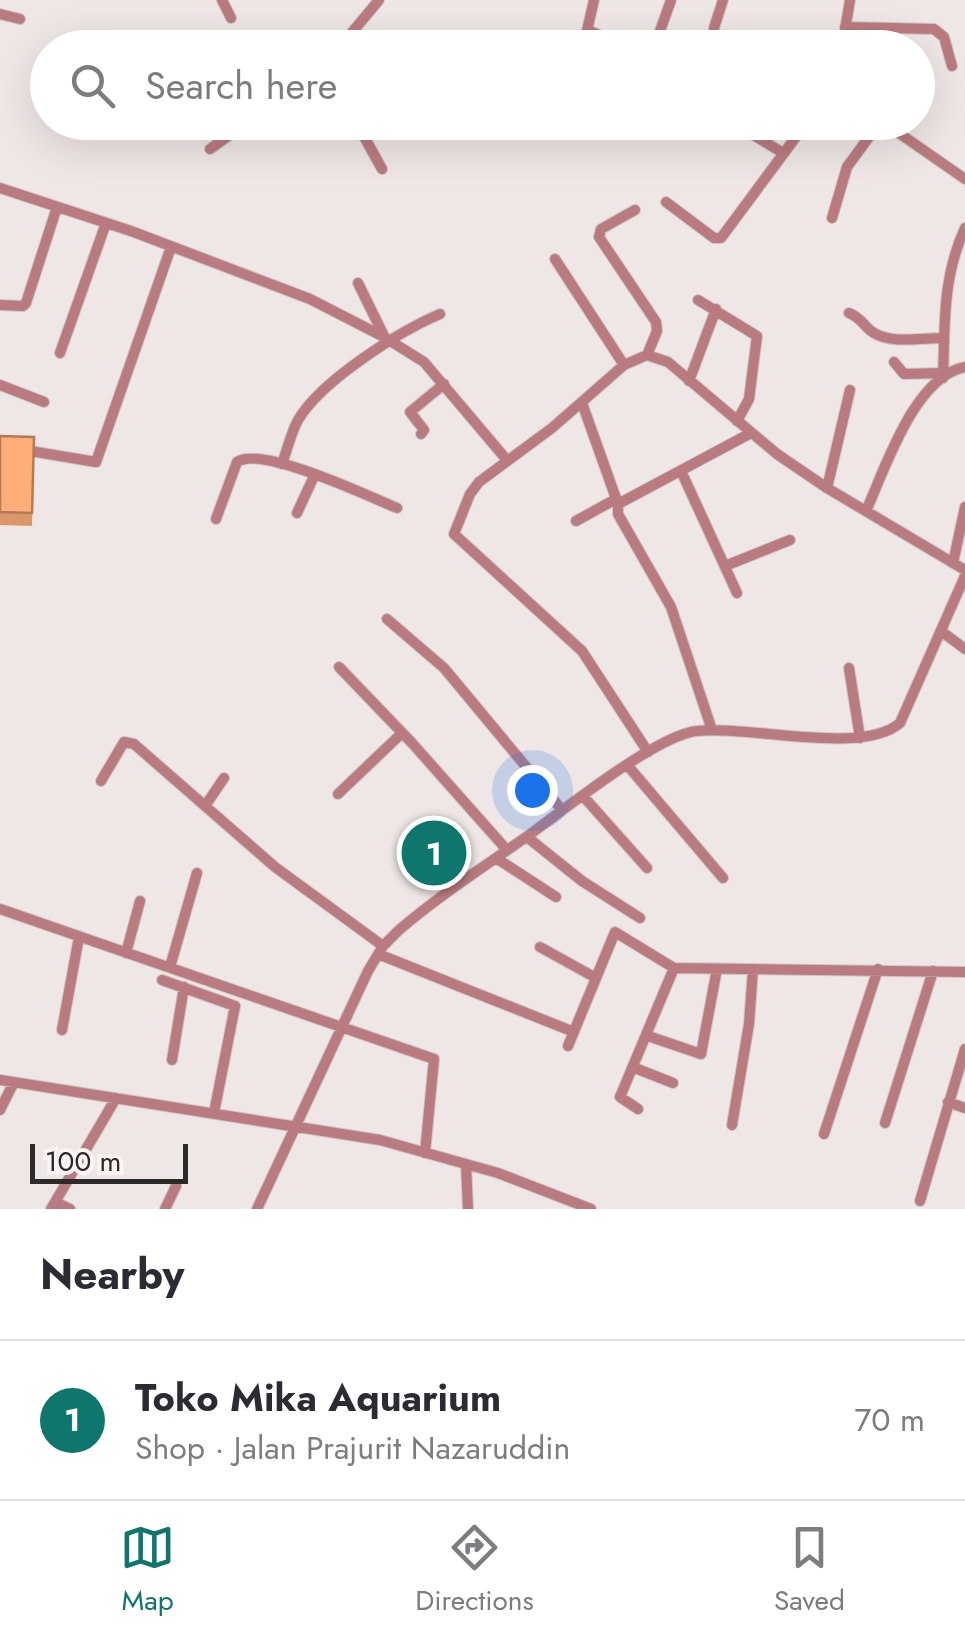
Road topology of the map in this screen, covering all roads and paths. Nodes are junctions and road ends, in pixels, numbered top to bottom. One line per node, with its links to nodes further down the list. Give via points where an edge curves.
1 (222, 0): 8 (street)
2 (379, 0): 12 (street)
3 (594, 0): 13 (street)
4 (671, 0): 14 (street)
5 (723, 0): 11 (street)
6 (850, 0): 10 (street)
7 (0, 14): 9 (street)
8 (231, 18)
9 (20, 19)
10 (845, 27): 15 (street); 16 (street, via 934,29 944,37)
11 (714, 28)
12 (353, 30)
13 (587, 30)
14 (660, 30)
15 (845, 30)
16 (952, 66)
17 (223, 140): 23 (street)
18 (366, 140): 25 (street)
19 (762, 140): 24 (street)
20 (793, 140): 24 (street)
21 (868, 140): 31 (street, via 847,167)
22 (908, 140): 26 (street)
23 (210, 149)
24 (783, 153): 28 (street, via 721,238)
25 (382, 169)
26 (965, 179)
27 (0, 188): 29 (street)
28 (666, 202)
29 (57, 207): 32 (street); 38 (street, via 24,306)
30 (635, 210): 45 (street, via 599,234 656,322)
31 (832, 218)
32 (106, 224): 34 (street); 44 (street)
33 (965, 228): 42 (street, via 947,280)
34 (171, 247): 43 (street, via 310,299); 59 (street, via 96,462)
35 (556, 259): 47 (street)
36 (358, 283): 43 (street)
37 (698, 300): 39 (street)
38 (0, 304)
39 (716, 309): 50 (street); 56 (street, via 757,336 750,399)
40 (849, 313): 42 (street, via 882,336)
41 (440, 314): 43 (street)
42 (942, 338): 49 (street)
43 (387, 339): 51 (street); 61 (street, via 315,398 297,422)
44 (60, 353)
45 (647, 354): 47 (street); 50 (street)
46 (894, 362): 49 (street, via 904,374)
47 (624, 365): 55 (street)
48 (965, 367): 49 (street)
49 (943, 376): 68 (street, via 908,417)
50 (690, 382): 56 (street)
51 (444, 384): 58 (street, via 410,412); 60 (street)
52 (0, 385): 54 (street)
53 (850, 390): 64 (street)
54 (44, 402)
55 (582, 403): 60 (street); 65 (street)
56 (737, 421): 57 (street)
57 (751, 433): 62 (street); 64 (street)
58 (421, 434)
59 (0, 446)
60 (506, 459): 85 (street, via 470,494 454,534 582,651)
61 (282, 464): 63 (street); 70 (street, via 242,458)
62 (681, 471): 65 (street); 74 (street)
63 (314, 474): 67 (street); 69 (street)
64 (827, 488): 68 (street)
65 (616, 502): 71 (street); 82 (street, via 678,623)
66 (965, 507): 73 (street)
67 (397, 508)
68 (866, 511): 73 (street)
69 (297, 513)
70 (216, 519)
71 (576, 521)
72 (790, 540): 74 (street)
73 (952, 563): 75 (street)
74 (724, 566): 76 (street)
75 (965, 573): 78 (street)
76 (737, 593)
77 (387, 619): 92 (street, via 444,668)
78 (940, 631): 79 (street); 84 (street, via 900,723)
79 (965, 649)
80 (339, 667): 83 (street)
81 (849, 668): 84 (street)
82 (712, 730): 84 (street); 85 (street, via 679,734)
83 (402, 733): 89 (street); 94 (street)
84 (860, 738)
85 (648, 752): 86 (street)
86 (628, 766): 90 (street); 98 (street)
87 (224, 778): 91 (street)
88 (101, 780): 91 (street, via 128,741)
89 (338, 794)
90 (582, 796): 92 (street); 96 (street)
91 (205, 806): 105 (street)
92 (562, 810): 93 (street)
93 (527, 837): 94 (street); 102 (street)
94 (506, 850): 95 (street)
95 (496, 858): 99 (street); 105 (street, via 421,911)
96 (647, 868)
97 (196, 874): 107 (street)
98 (723, 878)
99 (556, 896)
100 (140, 901): 106 (street)
101 (0, 909): 103 (street)
102 (640, 918)
103 (79, 937): 106 (street); 118 (street)
104 (540, 946): 114 (street)
105 (380, 950): 117 (street); 119 (street)
106 (126, 952): 107 (street)
107 (170, 968): 117 (street)
108 (674, 968): 109 (street); 114 (street, via 615,932); 120 (street)
109 (718, 969): 110 (street); 120 (street, via 700,1054)
110 (753, 969): 111 (street); 136 (street)
111 (878, 969): 112 (street); 137 (street)
112 (933, 971): 113 (street); 134 (street)
113 (965, 972)
114 (596, 978): 119 (street)
115 (162, 980): 116 (street)
116 (184, 987): 123 (street); 133 (street, via 235,1006)
117 (341, 1025): 135 (street); 138 (street, via 434,1059)
118 (62, 1030)
119 (574, 1032): 121 (street)
120 (648, 1036): 124 (street)
121 (568, 1046)
122 (965, 1050): 129 (street)
123 (172, 1060)
124 (634, 1068): 127 (street); 131 (street, via 620,1098)
125 (0, 1080): 126 (street)
126 (14, 1082): 128 (street); 132 (street)
127 (674, 1083)
128 (116, 1098): 133 (street); 142 (street)
129 (948, 1102): 130 (street); 141 (street)
130 (965, 1108)
131 (638, 1109)
132 (0, 1110)
133 (214, 1113): 135 (street)
134 (885, 1124)
135 (295, 1125): 138 (street); 145 (street)
136 (732, 1125)
137 (824, 1134)
138 (425, 1152): 139 (street)
139 (466, 1164): 146 (street); 147 (street)
140 (176, 1186): 144 (street)
141 (920, 1202)
142 (53, 1206): 143 (street)
143 (70, 1209)
144 (165, 1209)
145 (257, 1209)
146 (468, 1209)
147 (591, 1209)

